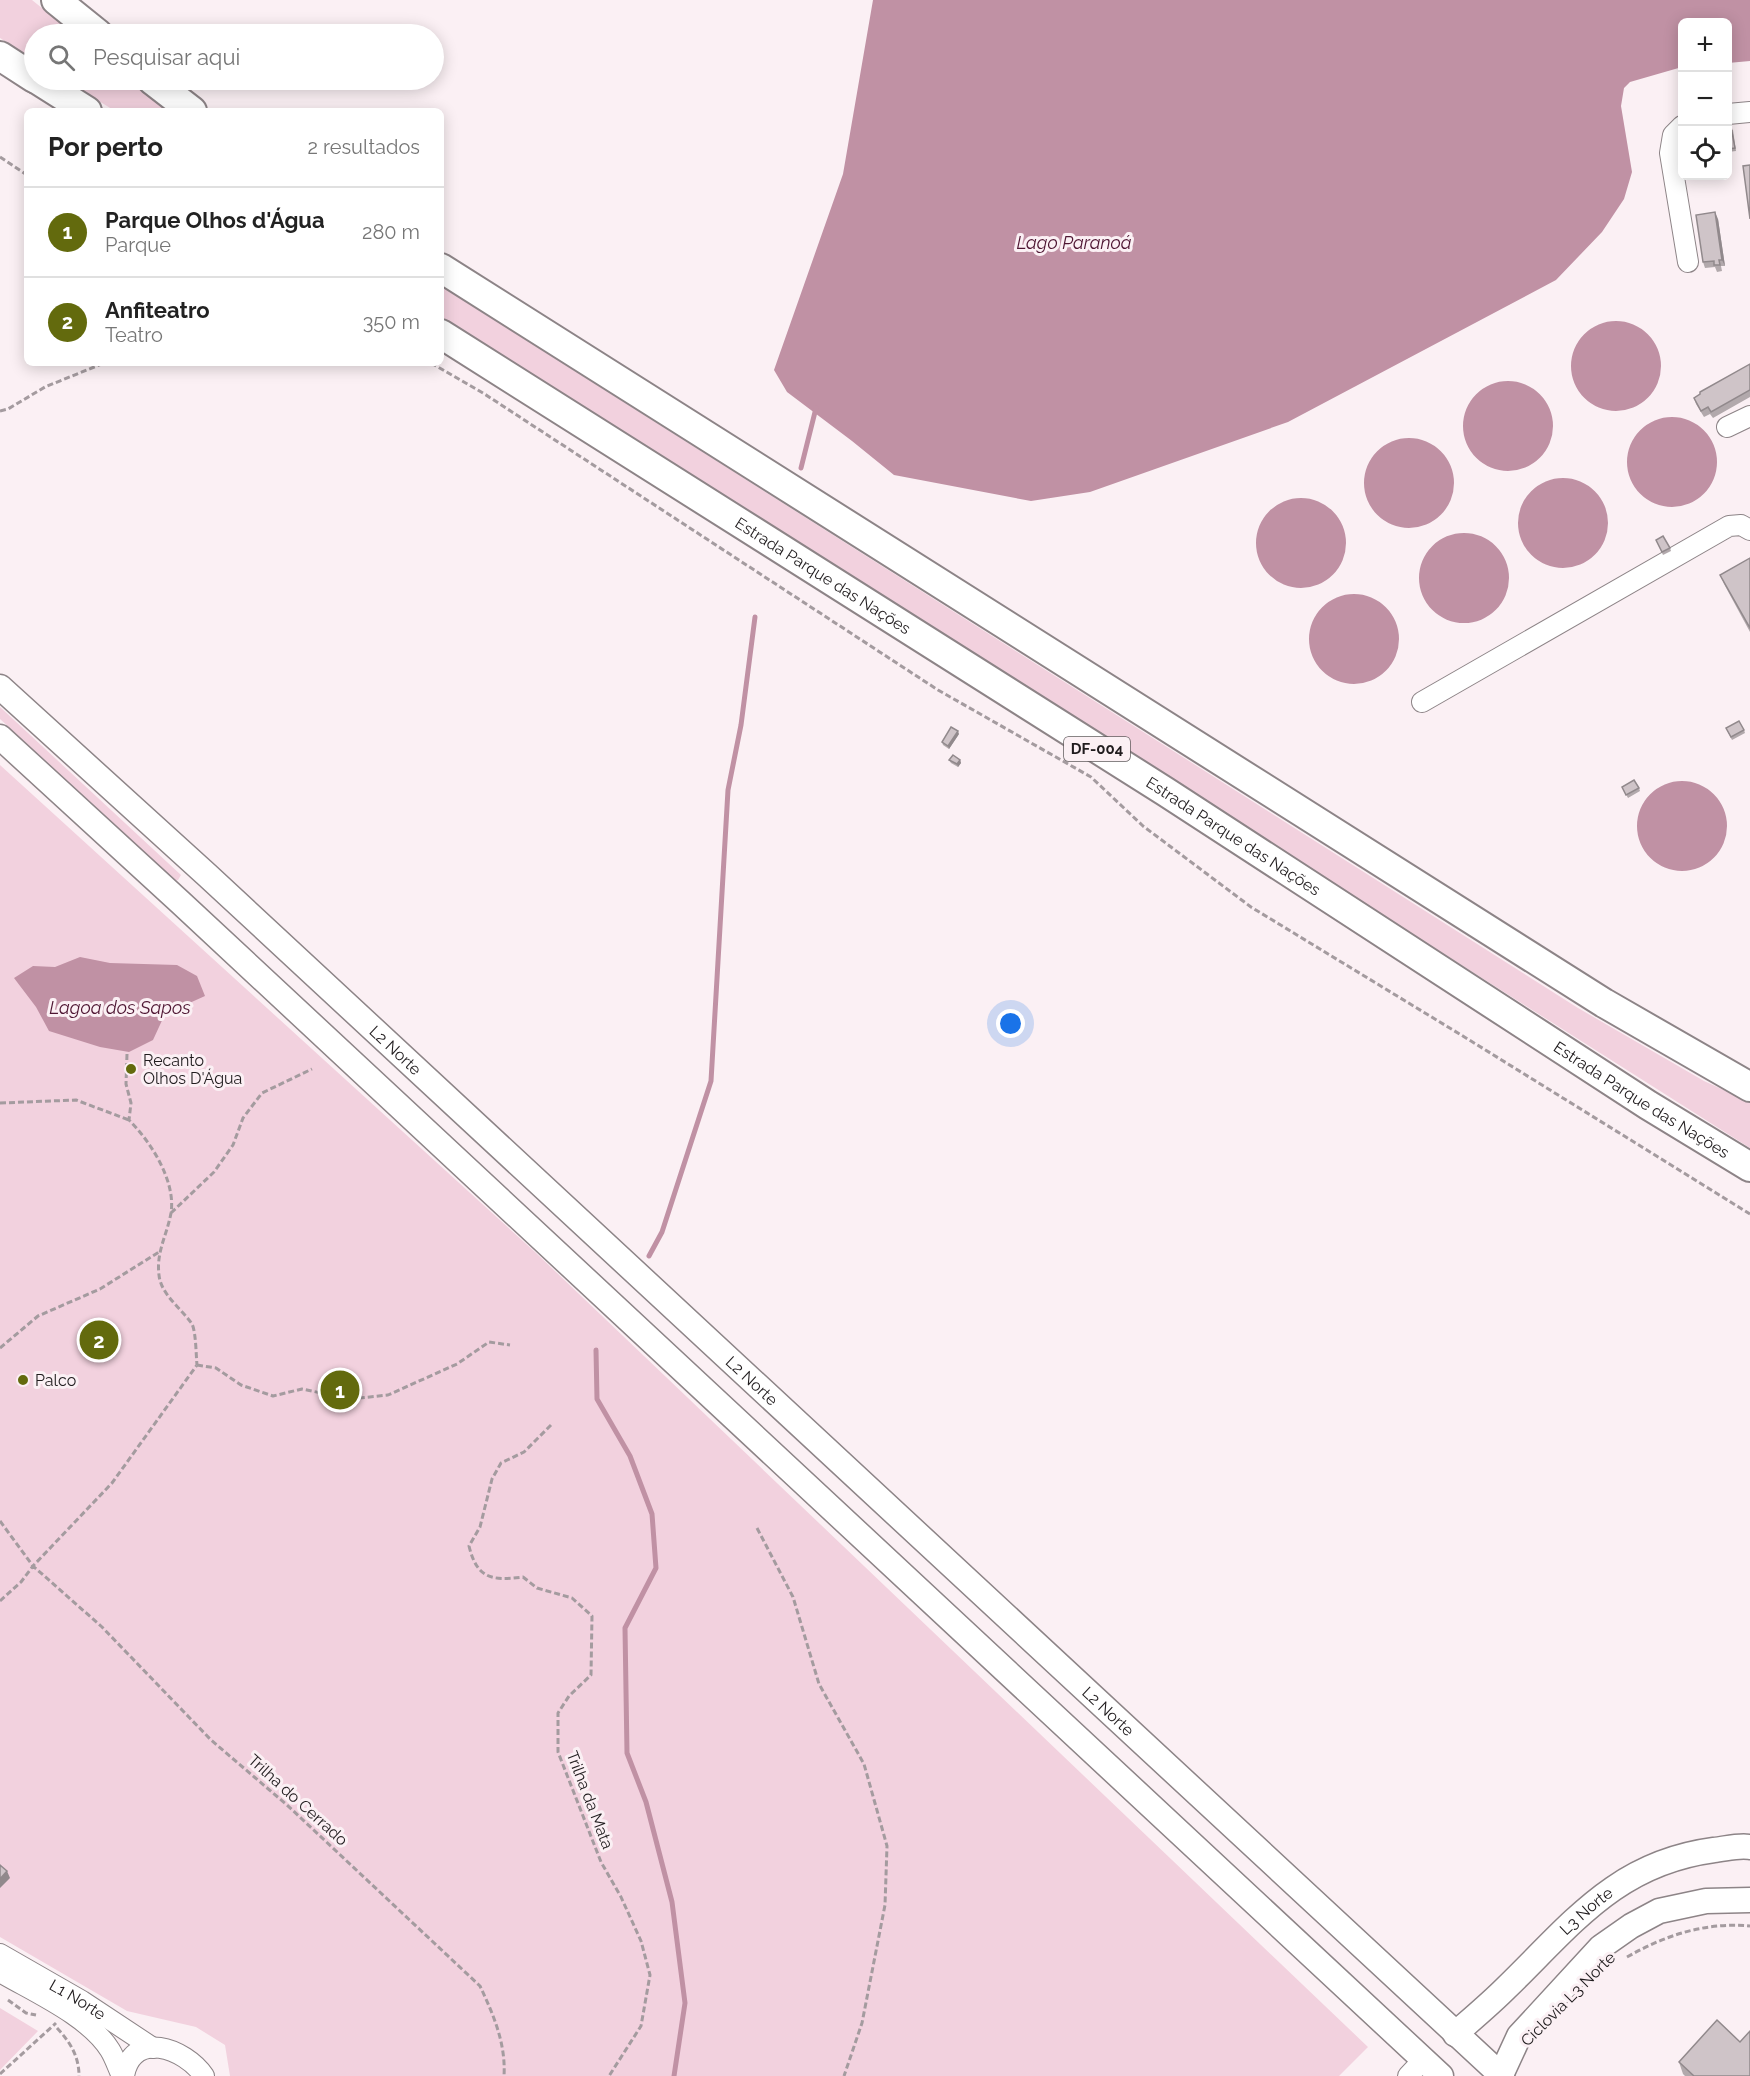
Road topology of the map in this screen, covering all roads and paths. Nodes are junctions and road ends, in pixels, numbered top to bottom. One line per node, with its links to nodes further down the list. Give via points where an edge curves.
1 (56, 0): 2 (highway)
2 (86, 24)
3 (0, 56): 4 (highway)
4 (24, 71)
5 (54, 90): 7 (highway)
6 (165, 90): 8 (highway)
7 (82, 108)
8 (188, 108)
9 (1750, 112): 10 (street)
10 (1732, 114)
11 (1678, 130): 14 (street, via 1673,135 1670,153)
12 (0, 157): 13 (path)
13 (24, 173)
14 (1688, 262)
15 (444, 270): 30 (highway, via 1604,1003)
16 (444, 336): 33 (highway, Estrada Parque das Nações / DF-004)
17 (97, 366): 19 (path)
18 (436, 366): 35 (path, via 938,690 1091,777 1143,826 1251,907)
19 (0, 411)
20 (1750, 416): 21 (street)
21 (1728, 427)
22 (1750, 530): 24 (street, via 1741,525 1730,526)
23 (0, 687): 26 (main road, L2 Norte)
24 (1422, 702)
25 (0, 737): 27 (main road)
26 (207, 875): 27 (main road); 56 (main road, L2 Norte)
27 (180, 902): 58 (main road)
28 (127, 1054): 32 (path)
29 (312, 1069): 34 (path, via 262,1093 243,1118 233,1145 214,1172)
30 (1750, 1087)
31 (0, 1103): 32 (path, via 76,1100)
32 (129, 1120): 34 (path, via 145,1136 172,1188)
33 (1750, 1167)
34 (171, 1213): 36 (path)
35 (1750, 1214)
36 (159, 1252): 38 (path, via 100,1289 38,1316); 39 (path, via 159,1278 193,1326)
37 (510, 1345): 39 (path, via 489,1342 457,1364 388,1395 350,1399 302,1389 273,1396 241,1385 216,1368)
38 (0, 1348)
39 (197, 1365): 43 (path, via 112,1484)
40 (551, 1425): 64 (path, Trilha da Mata, via 524,1452 501,1463 492,1479 480,1527 469,1546 473,1562 484,1575 523,1577 537,1588 572,1598 592,1616 591,1675 558,1713 558,1752 601,1862 641,1941 650,1975 641,2026)
41 (0, 1521): 43 (path, Trilha do Cerrado)
42 (757, 1528): 65 (path, via 793,1597 819,1684 864,1764 887,1846 885,1905 862,2023)
43 (33, 1566): 44 (path); 63 (path, Trilha do Cerrado, via 102,1628 211,1740 287,1805 480,1986 497,2023)
44 (0, 1601)
45 (1750, 1847): 56 (main road, L3 Norte, via 1688,1854 1644,1870 1604,1894)
46 (1750, 1900): 67 (main road, via 1706,1901 1659,1911 1601,1947 1519,2036)
47 (1750, 1926): 49 (path, Ciclovia L3 Norte, via 1720,1925 1681,1932)
48 (0, 1954): 57 (street, L1 Norte, via 82,2001)
49 (1618, 1963)
50 (0, 1971): 61 (street, L1 Norte, via 76,2017 96,2034 110,2050)
51 (5, 1998): 52 (path, via 26,2013)
52 (39, 2016)
53 (61, 2018): 55 (path)
54 (46, 2020): 55 (path)
55 (54, 2025): 59 (path); 60 (path, via 75,2053)
56 (1455, 2034): 67 (main road, L2 Norte)
57 (153, 2049): 61 (street, via 141,2049 132,2055); 62 (street, via 188,2058)
58 (1415, 2068): 66 (main road)
59 (0, 2074)
60 (80, 2076)
61 (123, 2076)
62 (204, 2076)
63 (504, 2076)
64 (609, 2076)
65 (844, 2076)
66 (1441, 2076)
67 (1501, 2076)

